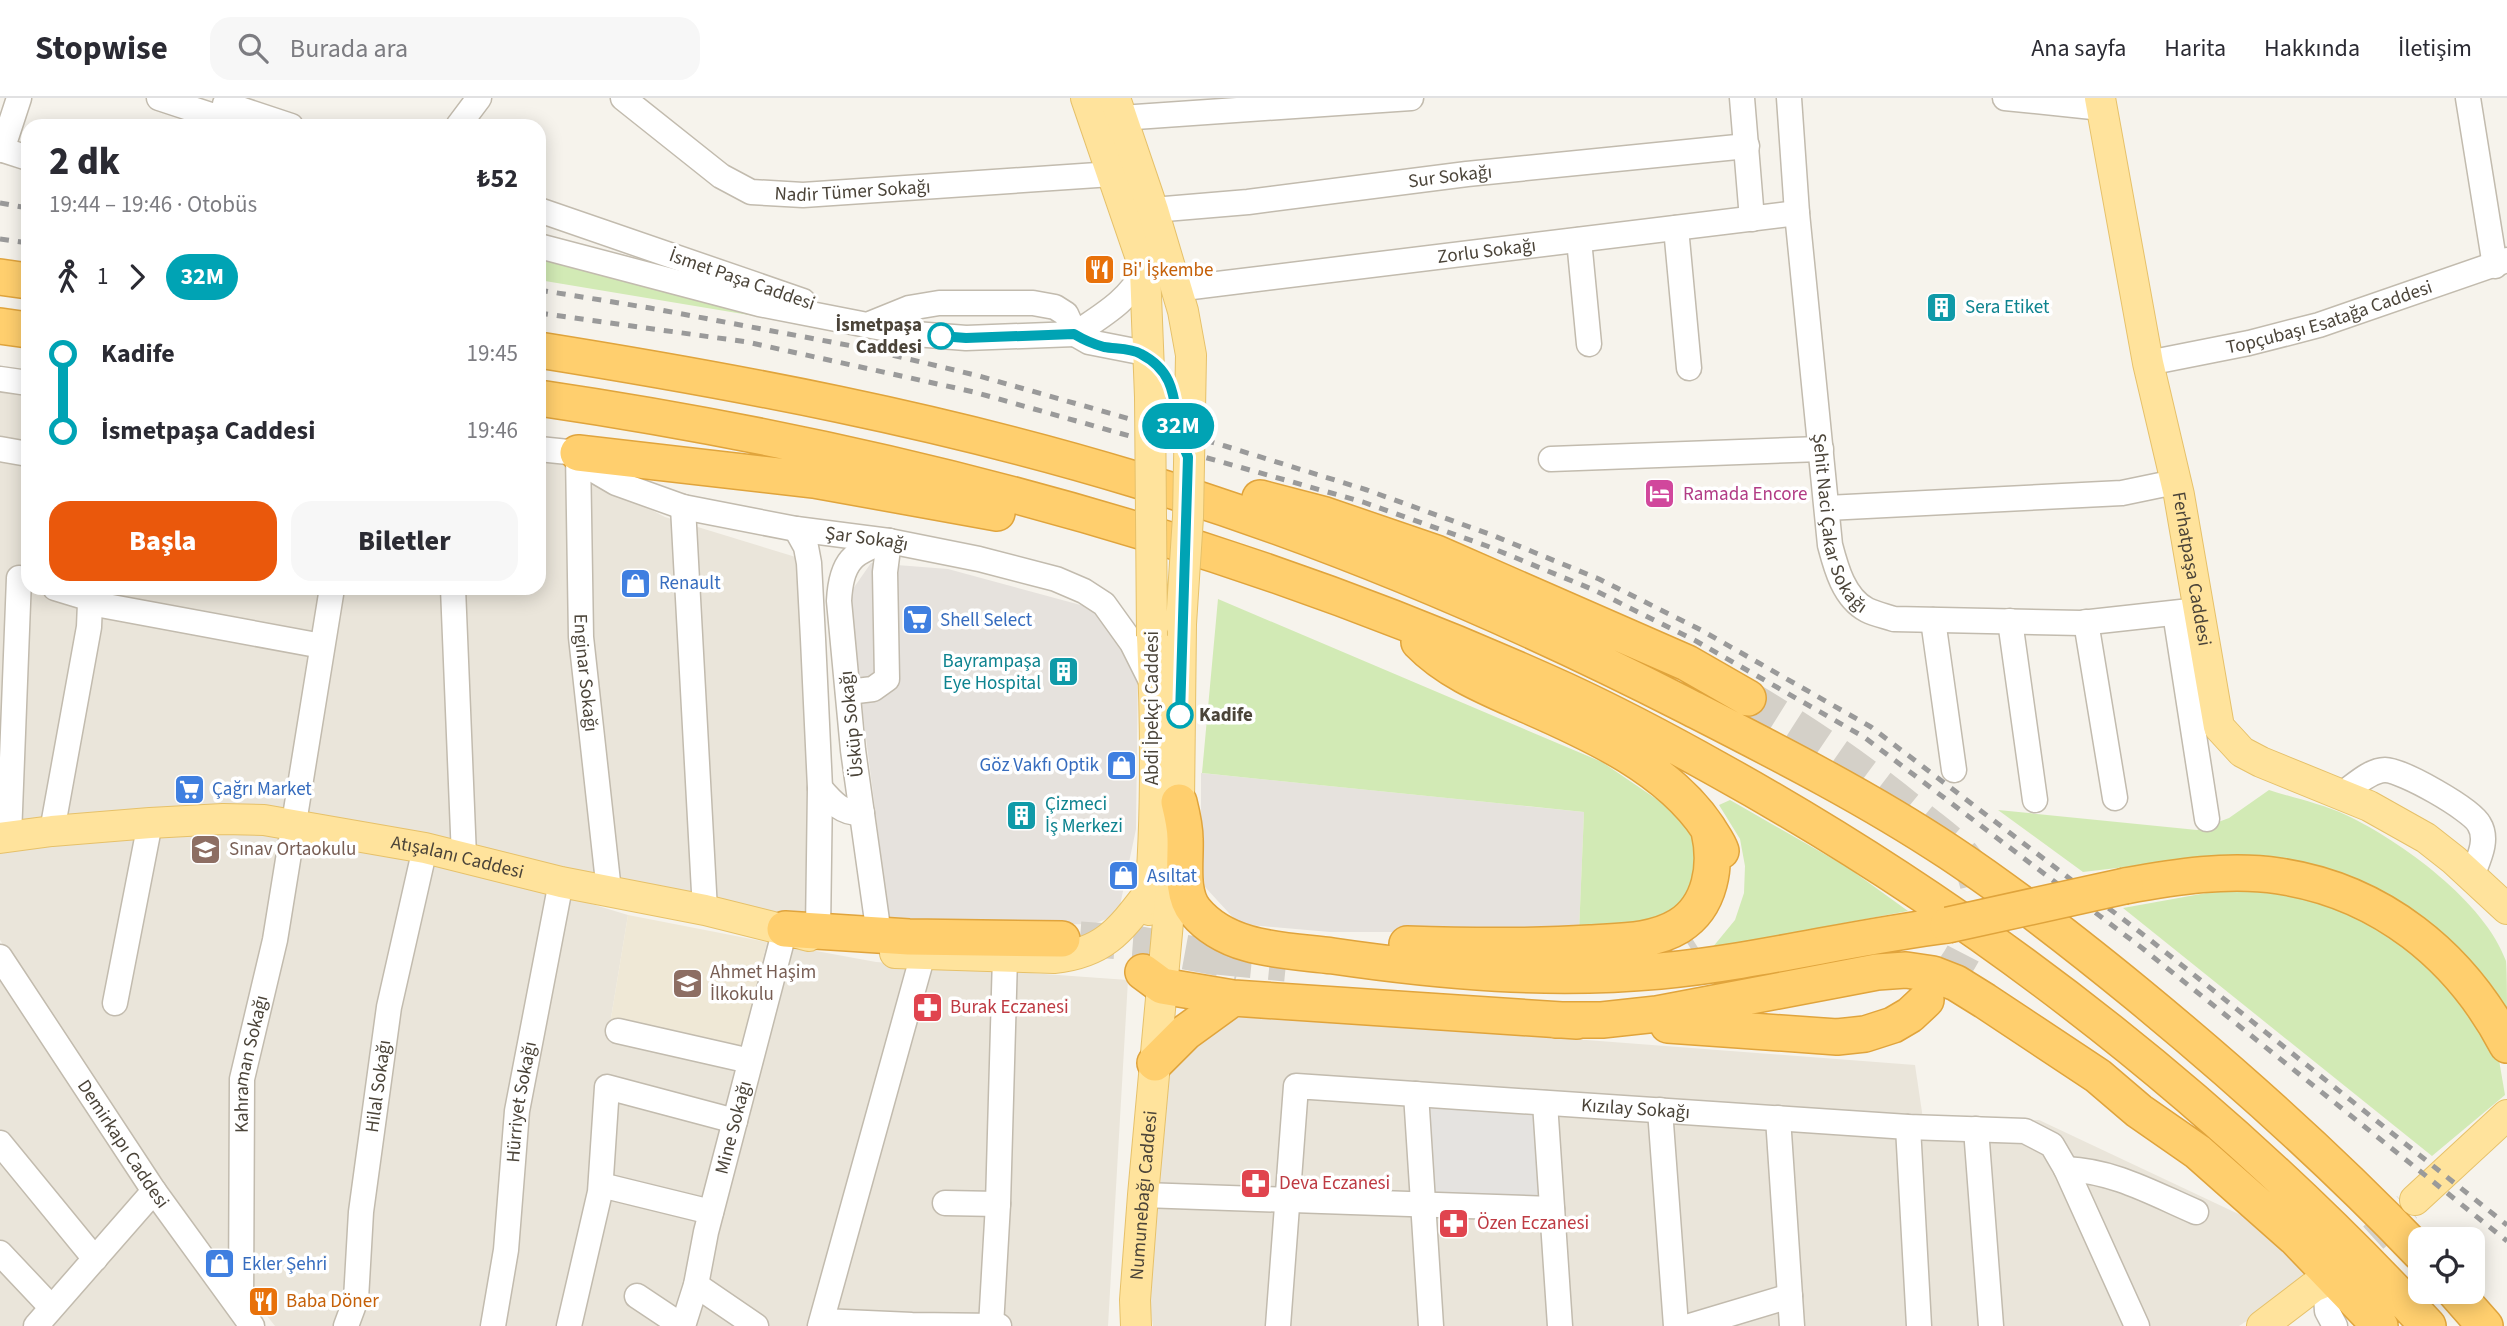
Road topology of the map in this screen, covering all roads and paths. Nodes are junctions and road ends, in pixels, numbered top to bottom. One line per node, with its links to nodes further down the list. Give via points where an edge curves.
1 (19, 98): 18 (street)
2 (159, 98): 14 (street)
3 (208, 98): 15 (street)
4 (479, 98): 16 (street)
5 (623, 98): 20 (street, Nadir Tümer Sokağı, via 721,176 751,192 803,195)
6 (1086, 98): 20 (main road, Abdi İpekçi Caddesi)
7 (1411, 98): 13 (street)
8 (1742, 98): 17 (street)
9 (1790, 98): 23 (street, Şehit Naci Çakar Sokağı)
10 (2005, 98): 12 (street)
11 (2468, 98): 28 (street)
12 (2101, 103): 40 (main road, Ferhatpaşa Caddesi)
13 (1118, 108): 21 (main road, Abdi İpekçi Caddesi)
14 (220, 119)
15 (270, 119)
16 (463, 119)
17 (1747, 146): 21 (street, Sur Sokağı); 24 (street)
18 (1, 149): 19 (street)
19 (21, 156)
20 (1112, 174): 29 (main road, Abdi İpekçi Caddesi)
21 (1153, 211): 32 (main road, Abdi İpekçi Caddesi)
22 (546, 212): 34 (street, İsmet Paşa Caddesi, via 782,292)
23 (1797, 214): 24 (street, Zorlu Sokağı); 47 (street, Şehit Naci Çakar Sokağı)
24 (1752, 219): 25 (street, Zorlu Sokağı)
25 (1676, 228): 26 (street, Zorlu Sokağı); 41 (street)
26 (1579, 240): 32 (street, Zorlu Sokağı); 37 (street)
27 (546, 248): 34 (street, via 759,304)
28 (2501, 263): 40 (street, Topçubaşı Esatağa Caddesi, via 2319,325)
29 (1145, 271): 36 (street, via 1124,300); 39 (main road, Abdi İpekçi Caddesi)
30 (0, 277): 31 (highway)
31 (21, 280)
32 (1176, 289): 45 (main road, Abdi İpekçi Caddesi, via 1190,344)
33 (0, 326): 35 (highway)
34 (867, 326): 36 (street, İsmet Paşa Caddesi, via 966,338); 36 (street, via 909,308 939,303 1034,303 1066,314)
35 (21, 329)
36 (1074, 334): 39 (street, via 1089,342 1140,352)
37 (1589, 344)
38 (546, 351): 52 (highway, via 843,406)
39 (1148, 359): 45 (main road, Abdi İpekçi Caddesi)
40 (2148, 363): 53 (main road, Ferhatpaşa Caddesi)
41 (1689, 368)
42 (0, 379): 43 (street)
43 (21, 382)
44 (546, 399): 56 (highway, via 747,434 895,466)
45 (1172, 405): 70 (main road, Abdi İpekçi Caddesi, bridge, via 1152,636); 79 (main road, Abdi İpekçi Caddesi, bridge, via 1188,457)
46 (0, 449): 49 (street)
47 (1821, 449): 51 (street); 55 (street, Şehit Naci Çakar Sokağı)
48 (546, 450): 50 (street)
49 (21, 453)
50 (578, 453): 54 (street, Şar Sokağı, via 592,470 617,483); 56 (highway, via 814,480 1007,514); 91 (street, Enginar Sokağı, via 581,637)
51 (1550, 459)
52 (1082, 463): 72 (highway, via 1128,467 1216,487 1325,515 1436,553 1687,663); 136 (highway, via 1286,529 1505,617 1768,747 1912,829 2007,892 2208,1052 2309,1140)
53 (2175, 482): 55 (street, via 2122,494); 64 (main road, Ferhatpaşa Caddesi)
54 (683, 507): 57 (street, Şar Sokağı); 93 (street)
55 (1827, 508): 65 (street, Şehit Naci Çakar Sokağı, via 1837,572 1851,596 1866,610 1894,619)
56 (1121, 524): 67 (highway)
57 (796, 529): 58 (street, Şar Sokağı); 75 (street, Üsküp Sokağı, via 809,563)
58 (890, 541): 70 (street, Şar Sokağı, via 979,559 1084,591 1104,604 1119,622); 71 (street, Üsküp Sokağı, via 855,555 840,583); 71 (street, via 885,572 887,679 873,689)
59 (16, 577): 73 (street)
60 (78, 595): 63 (street)
61 (331, 595): 69 (street, Kahraman Sokağı)
62 (453, 595): 88 (street)
63 (90, 603): 69 (street); 84 (street)
64 (2187, 612): 68 (street, Şehit Naci Çakar Sokağı); 76 (main road, Ferhatpaşa Caddesi, via 2219,727 2242,752); 81 (street)
65 (1933, 620): 66 (street, Şehit Naci Çakar Sokağı); 74 (street)
66 (2010, 621): 68 (street, Şehit Naci Çakar Sokağı); 78 (street)
67 (1399, 622): 85 (highway, via 1429,653 1457,671 1551,715 1658,774 1681,793); 95 (highway, via 1568,692 1678,747 1847,844)
68 (2085, 622): 77 (street)
69 (322, 646): 83 (street, Kahraman Sokağı)
70 (1154, 688): 90 (main road, Abdi İpekçi Caddesi)
71 (848, 692): 80 (street, Üsküp Sokağı)
72 (1748, 698)
73 (8, 711): 86 (street)
74 (1954, 770)
75 (820, 788): 80 (street, via 842,809); 96 (street, Üsküp Sokağı)
76 (2342, 794): 92 (main road, Ferhatpaşa Caddesi, via 2426,838); 92 (street, via 2376,771 2386,770 2463,809 2479,822)
77 (2115, 798)
78 (2035, 800)
79 (1179, 802): 94 (highway, via 1189,898 1194,910); 105 (main road, Abdi İpekçi Caddesi)
80 (862, 813): 98 (street, Üsküp Sokağı)
81 (2207, 819)
82 (150, 823): 83 (main road, Atışalanı Caddesi, via 223,818); 84 (main road, Atışalanı Caddesi); 108 (street)
83 (293, 824): 87 (main road, Atışalanı Caddesi); 145 (street, Kahraman Sokağı, via 275,940 242,1079)
84 (52, 831): 86 (main road, Atışalanı Caddesi)
85 (1709, 831): 94 (highway, via 1712,871 1703,900 1682,925 1664,934 1524,947 1432,945 1252,934); 100 (highway, via 1724,857 1725,885 1713,919)
86 (5, 837)
87 (425, 848): 88 (main road, Atışalanı Caddesi); 147 (street, Hilal Sokağı, via 389,1007 361,1212 356,1299)
88 (464, 857): 89 (main road, Atışalanı Caddesi)
89 (561, 882): 91 (main road, Atışalanı Caddesi); 148 (street, Hürriyet Sokağı, via 517,1111 506,1250)
90 (1151, 890): 103 (main road, Atışalanı Caddesi, via 1093,949 1077,956); 105 (main road, Abdi İpekçi Caddesi)
91 (609, 891): 93 (main road, Atışalanı Caddesi)
92 (2489, 892): 97 (main road, Ferhatpaşa Caddesi)
93 (705, 910): 96 (main road, Atışalanı Caddesi)
94 (1209, 923): 95 (highway, via 1235,939 1274,949 1424,968 1576,976 1661,971 1898,931)
95 (1962, 927): 104 (highway, via 1789,969 1600,996 1423,989); 111 (highway, bridge, via 2164,879 2278,876 2350,894 2386,912 2432,947 2480,1001); 135 (highway, via 2005,973 2213,1154); 169 (highway, via 2088,1013 2207,1110 2337,1232)
96 (801, 930): 98 (highway); 101 (main road, Atışalanı Caddesi, via 828,942); 112 (street, Mine Sokağı)
97 (2507, 932)
98 (879, 935): 99 (highway)
99 (1062, 939)
100 (1695, 943)
101 (923, 954): 103 (main road, Atışalanı Caddesi); 146 (street)
102 (0, 957): 125 (street, Demirkapı Caddesi)
103 (1005, 957): 130 (street)
104 (1280, 971)
105 (1152, 979): 106 (highway); 113 (main road, Abdi İpekçi Caddesi); 155 (main road, Abdi İpekçi Caddesi)
106 (1233, 998): 109 (highway); 113 (highway, via 1204,1017)
107 (1926, 1000): 109 (highway, via 1893,1025 1837,1037)
108 (115, 1003)
109 (1555, 1020): 135 (highway, via 1657,1014 1877,972 1933,974 1956,983 2098,1076 2198,1152)
110 (618, 1031): 112 (street)
111 (2507, 1045)
112 (750, 1061): 119 (street, Mine Sokağı)
113 (1155, 1063): 126 (main road, Numunebağı Caddesi)
114 (1416, 1094): 115 (street, Kızılay Sokağı); 128 (street, Kızılay Sokağı, via 1296,1086); 131 (street)
115 (1545, 1103): 116 (street, Kızılay Sokağı); 132 (street)
116 (1660, 1110): 118 (street, Kızılay Sokağı); 160 (street)
117 (2507, 1115): 127 (main road)
118 (1778, 1118): 120 (street, Kızılay Sokağı); 142 (street)
119 (735, 1121): 124 (street, via 607,1087); 133 (street, Mine Sokağı)
120 (1908, 1128): 121 (street, Kızılay Sokağı); 163 (street)
121 (1976, 1129): 123 (street, Kızılay Sokağı, via 2025,1131 2052,1145); 164 (street)
122 (0, 1143): 138 (street)
123 (2066, 1169): 134 (street, via 2113,1176); 165 (street, Kızılay Sokağı)
124 (601, 1185): 133 (street); 149 (street)
125 (154, 1191): 138 (street); 145 (street, Demirkapı Caddesi)
126 (1143, 1195): 128 (street); 156 (main road, Numunebağı Caddesi)
127 (2415, 1200)
128 (1286, 1201): 131 (street); 157 (street)
129 (945, 1203): 130 (street)
130 (998, 1204): 153 (street)
131 (1422, 1205): 132 (street); 158 (street)
132 (1552, 1209): 159 (street)
133 (711, 1212): 140 (street, Mine Sokağı)
134 (2196, 1212)
135 (2294, 1237): 168 (highway)
136 (2408, 1241)
137 (0, 1253): 144 (street)
138 (94, 1259): 144 (street)
139 (2325, 1282): 166 (main road); 167 (street, via 2327,1311)
140 (696, 1285): 150 (street, Mine Sokağı); 151 (street)
141 (637, 1296): 150 (street)
142 (1790, 1296): 161 (street); 162 (street)
143 (2466, 1304): 170 (highway)
144 (44, 1317)
145 (247, 1321)
146 (821, 1323): 152 (street)
147 (346, 1326)
148 (493, 1326)
149 (569, 1326)
150 (682, 1326)
151 (756, 1326)
152 (912, 1326): 153 (street)
153 (991, 1326): 154 (street)
154 (999, 1326)
155 (1116, 1326)
156 (1136, 1326)
157 (1278, 1326)
158 (1431, 1326)
159 (1560, 1326)
160 (1676, 1326)
161 (1690, 1326)
162 (1792, 1326)
163 (1919, 1326)
164 (1991, 1326)
165 (2137, 1326)
166 (2262, 1326)
167 (2335, 1326)
168 (2380, 1326)
169 (2428, 1326)
170 (2485, 1326)

